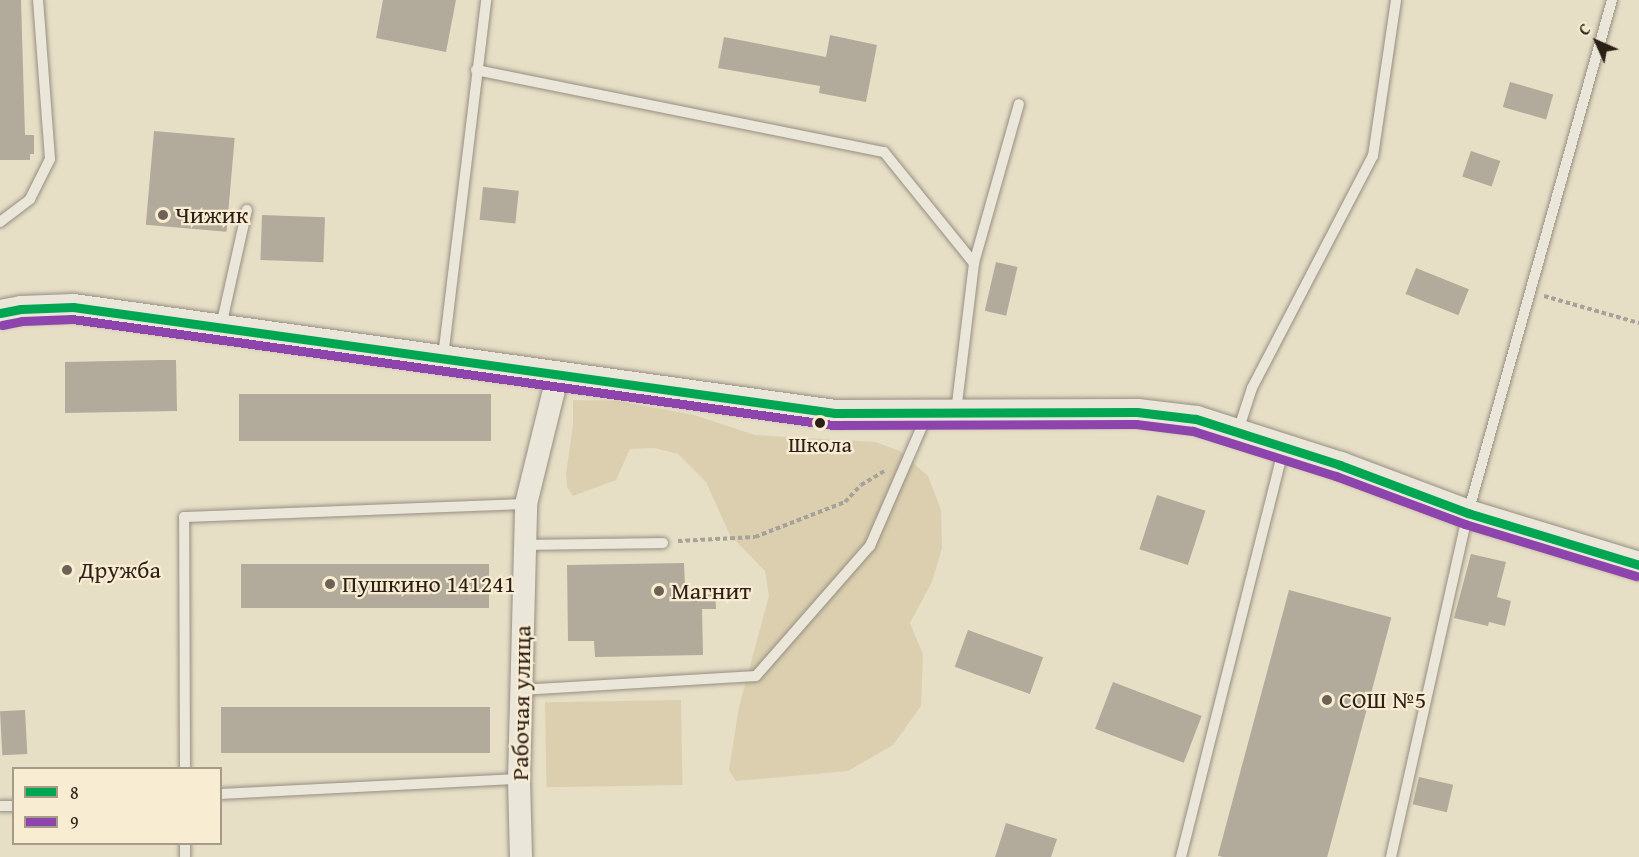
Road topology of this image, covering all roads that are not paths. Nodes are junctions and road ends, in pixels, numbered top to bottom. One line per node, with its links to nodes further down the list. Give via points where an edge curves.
1 (38, 0): 8 (lane, via 50,159 30,199)
2 (486, 0): 5 (lane)
3 (1396, 0): 16 (lane, via 1373,156 1252,388)
4 (1612, 0): 19 (lane)
5 (476, 70): 9 (lane, via 884,152); 12 (lane)
6 (1018, 104): 9 (lane)
7 (247, 210): 11 (lane)
8 (0, 222)
9 (974, 263): 15 (lane)
10 (0, 314): 11 (street, via 21,309 73,308)
11 (221, 326): 12 (street)
12 (443, 357): 13 (street)
13 (558, 374): 14 (street, via 835,412); 18 (street, Рабочая улица)
14 (928, 412): 15 (street); 23 (lane, via 870,546 756,676)
15 (956, 412): 16 (street, via 1137,412 1196,419)
16 (1238, 431): 17 (street)
17 (1284, 447): 19 (street); 28 (lane)
18 (526, 504): 21 (street, Рабочая улица); 24 (lane, via 184,517)
19 (1468, 513): 22 (street); 29 (lane)
20 (663, 543): 21 (lane)
21 (525, 545): 23 (street, Рабочая улица)
22 (1639, 565)
23 (521, 690): 25 (street, Рабочая улица)
24 (185, 767)
25 (519, 779): 26 (lane); 27 (street, Рабочая улица)
26 (222, 794)
27 (521, 857)
28 (1181, 857)
29 (1391, 857)

